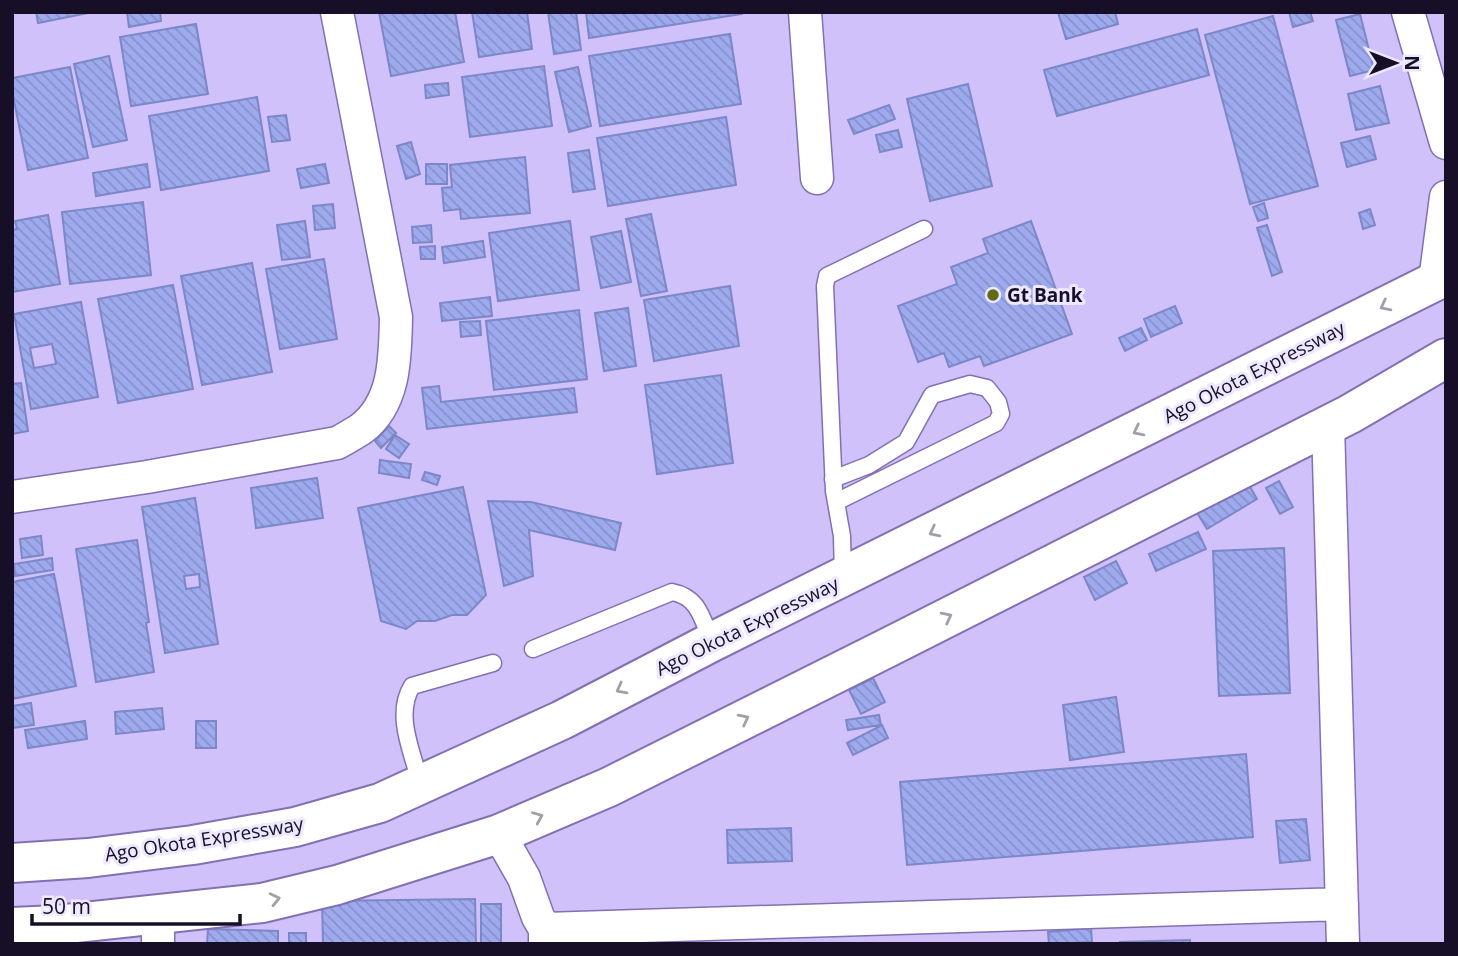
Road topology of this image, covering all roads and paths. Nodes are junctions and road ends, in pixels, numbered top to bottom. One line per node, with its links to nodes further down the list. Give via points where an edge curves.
1 (337, 12): 12 (street, via 396,317 395,362 384,402 363,428 337,443)
2 (805, 12): 5 (street)
3 (1408, 12): 4 (street)
4 (1446, 143)
5 (817, 178)
6 (1446, 197): 8 (street)
7 (924, 229): 11 (lane, via 827,275)
8 (1440, 279): 14 (main road, Ago Okota Expressway, one-way to 14)
9 (1446, 358): 10 (main road)
10 (1328, 425): 19 (main road, one-way to 10, via 609,787); 21 (street)
11 (833, 480): 13 (lane); 13 (lane, via 906,442 932,396 970,384 987,388 998,402 1001,414 996,424)
12 (12, 497)
13 (836, 502): 14 (lane)
14 (844, 578): 15 (main road, Ago Okota Expressway)
15 (712, 642): 16 (lane, via 694,601 672,592); 18 (main road, Ago Okota Expressway, one-way to 18, via 562,720)
16 (533, 649)
17 (493, 663): 18 (lane, via 412,686 405,698 404,723)
18 (421, 785): 20 (main road, Ago Okota Expressway, via 380,803 282,829 193,845)
19 (499, 834): 23 (main road, one-way to 19, via 337,885); 25 (street, via 524,878)
20 (12, 863)
21 (1342, 904): 25 (street); 26 (street)
22 (12, 927): 24 (main road)
23 (158, 929): 24 (main road)
24 (57, 934)
25 (545, 937)
26 (1343, 944)

